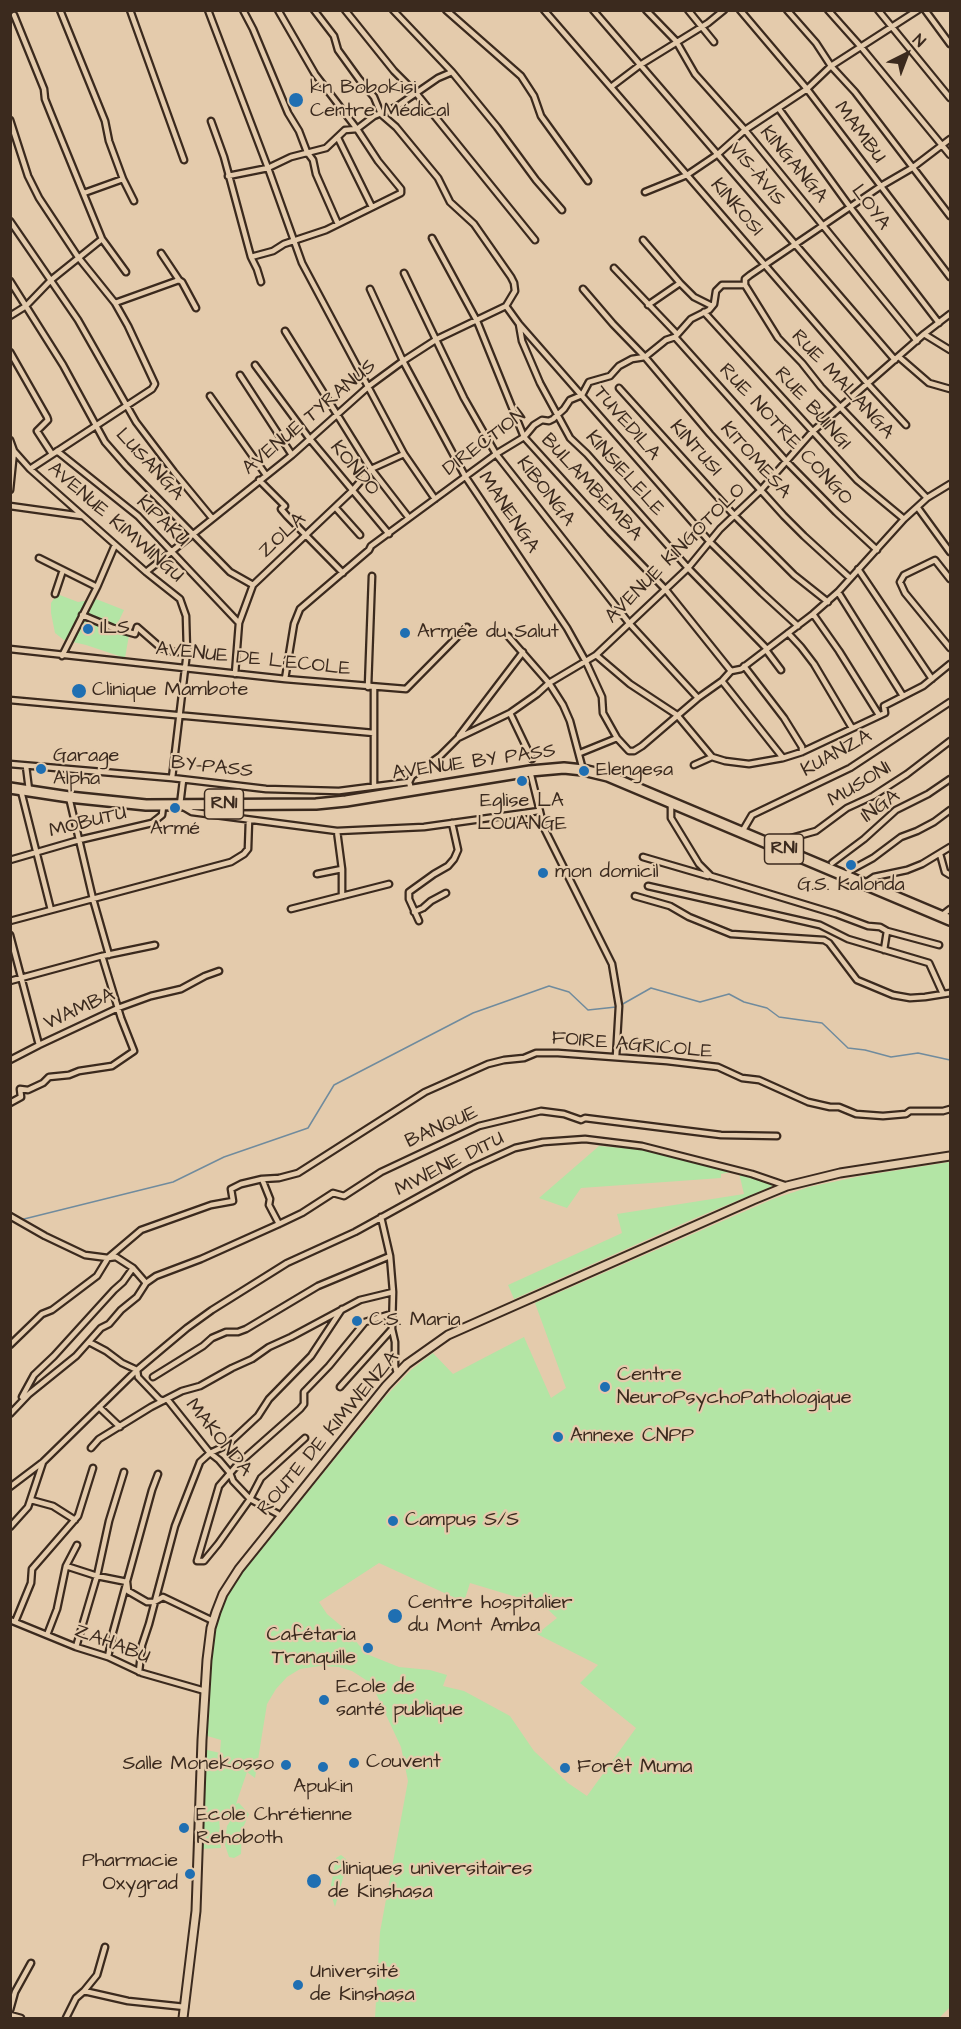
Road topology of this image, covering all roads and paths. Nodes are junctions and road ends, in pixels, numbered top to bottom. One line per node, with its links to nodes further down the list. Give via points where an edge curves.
1 (60, 10): 52 (street, via 105,121)
2 (130, 10): 47 (street)
3 (208, 10): 48 (street)
4 (243, 10): 44 (street)
5 (278, 10): 39 (street, via 315,74)
6 (314, 10): 36 (street, via 374,97)
7 (345, 10): 33 (street)
8 (393, 10): 30 (street)
9 (446, 10): 53 (street, via 521,76 541,116)
10 (544, 10): 31 (street, KINKOSI)
11 (593, 10): 28 (street, VIS-ÀVIS)
12 (646, 10): 24 (street, KINGANGA)
13 (688, 10): 22 (street)
14 (724, 10): 22 (street)
15 (740, 10): 32 (street, MAMBU)
16 (787, 10): 29 (street)
17 (828, 10): 27 (street)
18 (878, 10): 23 (street)
19 (918, 10): 23 (street)
20 (924, 10): 26 (street)
21 (14, 15): 56 (street)
22 (702, 27): 24 (street); 25 (street)
23 (892, 27): 27 (street); 34 (street)
24 (676, 41): 28 (street); 40 (street, KINGANGA, via 695,74)
25 (714, 42)
26 (951, 44)
27 (861, 47): 29 (street); 43 (street)
28 (640, 65): 31 (street); 45 (street, VIS-ÀVIS)
29 (831, 66): 32 (street); 49 (street)
30 (452, 72): 33 (street); 60 (street)
31 (611, 87): 50 (street, KINKOSI)
32 (807, 89): 35 (street); 54 (street, MAMBU)
33 (416, 93): 36 (street); 68 (street)
34 (951, 98)
35 (779, 109): 40 (street); 59 (street, LOYA)
36 (381, 114): 39 (street); 90 (street, via 438,178 450,202 474,224 514,283 515,291)
37 (10, 120): 72 (street, via 28,176)
38 (211, 121): 51 (street)
39 (357, 129): 41 (street, via 345,130); 58 (street, via 401,191 400,195)
40 (745, 130): 45 (street); 64 (street, KINGANGA)
41 (338, 138): 44 (street, via 326,148); 58 (street)
42 (951, 139): 43 (street)
43 (943, 145): 46 (street); 49 (street)
44 (307, 152): 48 (street); 63 (street)
45 (718, 154): 50 (street); 70 (street, VIS-ÀVIS)
46 (951, 155)
47 (184, 160)
48 (268, 168): 51 (street); 67 (street)
49 (912, 168): 54 (street); 61 (street)
50 (687, 175): 55 (street); 74 (street, KINKOSI)
51 (228, 176): 73 (street)
52 (123, 179): 56 (street); 57 (street)
53 (588, 181)
54 (880, 186): 59 (street); 78 (street, MAMBU)
55 (645, 192)
56 (84, 193): 66 (street)
57 (134, 201)
58 (372, 207): 63 (street)
59 (850, 207): 64 (street); 97 (street, LOYA)
60 (562, 210)
61 (951, 216)
62 (10, 221): 79 (street)
63 (338, 224): 67 (street)
64 (824, 226): 70 (street); 103 (street, KINGANGA)
65 (432, 238): 96 (street, BULAMBEMBA)
66 (102, 239): 72 (street); 76 (street)
67 (294, 240): 73 (street); 112 (street, via 302,263)
68 (535, 240)
69 (643, 240): 83 (street)
70 (795, 245): 74 (street); 107 (street, VIS-ÀVIS)
71 (161, 253): 80 (street)
72 (78, 257): 79 (street); 87 (street)
73 (251, 257): 82 (street)
74 (765, 265): 84 (street, via 746,279); 111 (street, KINKOSI)
75 (614, 268): 88 (street, RUE NOTRE CONGO)
76 (126, 272)
77 (404, 273): 102 (street, KIBONGA)
78 (951, 278)
79 (51, 280): 89 (street); 117 (street)
80 (179, 280): 87 (street); 92 (street)
81 (10, 281): 89 (street, LUSANGA)
82 (261, 282)
83 (680, 283): 88 (street); 91 (street, via 694,297)
84 (745, 285): 91 (street, DIRECTION, via 722,285); 118 (street, RUE MALANGA, via 778,338)
85 (370, 289): 108 (street, MANENGA)
86 (583, 289): 106 (street, KITOMESA)
87 (115, 303): 117 (street, via 155,381 152,389)
88 (648, 305): 101 (street, RUE NOTRE CONGO)
89 (26, 306): 94 (street); 122 (street, LUSANGA)
90 (506, 306): 96 (street, AVENUE TYRANUS); 98 (street, TUVEDILA)
91 (712, 306): 93 (street, DIRECTION)
92 (196, 308)
93 (704, 312): 101 (street, DIRECTION, via 691,318); 123 (street, RUE BUINGI)
94 (10, 316)
95 (950, 316): 97 (street, AVENUE KINGOTOLO)
96 (477, 321): 102 (street, AVENUE TYRANUS); 124 (street, BULAMBEMBA)
97 (939, 323): 100 (street, AVENUE KINGOTOLO)
98 (519, 324): 115 (street, TUVEDILA); 120 (street, KINSIELELE, via 540,383)
99 (285, 331): 119 (street)
100 (924, 334): 103 (street, AVENUE KINGOTOLO); 104 (street)
101 (676, 335): 106 (street, DIRECTION); 132 (street, RUE NOTRE CONGO)
102 (437, 339): 108 (street, AVENUE TYRANUS); 130 (street, KIBONGA)
103 (917, 341): 107 (street, AVENUE KINGOTOLO)
104 (951, 350)
105 (10, 352): 128 (street, via 47,417 37,431)
106 (645, 357): 115 (street, DIRECTION, via 632,359 610,376 589,382); 141 (street, KITOMESA)
107 (897, 358): 111 (street, AVENUE KINGOTOLO); 114 (street, VIS-ÀVIS, via 929,383)
108 (403, 361): 112 (street, AVENUE TYRANUS); 136 (street, MANENGA)
109 (255, 365): 125 (street, KONDO)
110 (240, 375): 131 (street)
111 (868, 384): 118 (street, AVENUE KINGOTOLO); 121 (street, KINKOSI)
112 (369, 386): 119 (street, AVENUE TYRANUS); 129 (street)
113 (619, 388): 148 (street, KINTUSI)
114 (951, 389)
115 (582, 395): 120 (street, DIRECTION, via 570,400); 157 (street, TUVEDILA)
116 (210, 396): 135 (street)
117 (126, 406): 122 (street); 150 (street)
118 (841, 409): 123 (street, AVENUE KINGOTOLO); 143 (street, RUE MALANGA)
119 (338, 414): 125 (street, AVENUE TYRANUS); 134 (street)
120 (558, 415): 124 (street, DIRECTION, via 540,421); 163 (street, KINSIELELE, via 570,438)
121 (906, 425)
122 (95, 426): 128 (street); 153 (street, LUSANGA, via 126,466)
123 (812, 432): 132 (street, AVENUE KINGOTOLO); 152 (street, RUE BUINGI, via 856,480)
124 (524, 437): 130 (street, DIRECTION); 173 (street, BULAMBEMBA)
125 (309, 438): 131 (street, AVENUE TYRANUS); 142 (street, KONDO)
126 (10, 440): 127 (street, AVENUE KIMWINGU)
127 (14, 451): 133 (street, AVENUE KIMWINGU); 138 (street)
128 (54, 452): 133 (street); 161 (street, KIPAKU, via 138,516)
129 (404, 454): 134 (street, ZOLA); 144 (street)
130 (496, 454): 136 (street, DIRECTION); 180 (street, KIBONGA)
131 (292, 455): 135 (street, AVENUE TYRANUS)
132 (786, 461): 141 (street, AVENUE KINGOTOLO); 159 (street, RUE NOTRE CONGO)
133 (30, 469): 149 (street, AVENUE KIMWINGU)
134 (371, 469): 142 (street, ZOLA); 151 (street)
135 (266, 475): 137 (street, AVENUE TYRANUS)
136 (465, 476): 144 (street, DIRECTION); 192 (street, MANENGA)
137 (259, 480): 150 (street, AVENUE TYRANUS); 155 (street)
138 (11, 484): 140 (street)
139 (951, 484): 143 (street)
140 (10, 490)
141 (761, 490): 148 (street, AVENUE KINGOTOLO); 169 (street, KITOMESA)
142 (352, 491): 146 (street, ZOLA); 154 (street, KONDO)
143 (927, 498): 147 (street)
144 (435, 500): 151 (street, DIRECTION)
145 (10, 506): 149 (street)
146 (335, 507): 155 (street, ZOLA); 156 (street)
147 (918, 508): 152 (street); 160 (street)
148 (734, 515): 157 (street, AVENUE KINGOTOLO); 176 (street, KINTUSI, via 794,575)
149 (83, 516): 158 (street, AVENUE KIMWINGU)
150 (212, 518): 153 (street, AVENUE TYRANUS)
151 (409, 518): 154 (street, DIRECTION)
152 (904, 519): 159 (street)
153 (194, 534): 161 (street, AVENUE TYRANUS); 171 (street, LUSANGA, via 230,572)
154 (389, 534): 167 (street, DIRECTION, via 370,546)
155 (306, 535): 167 (street); 171 (street, ZOLA)
156 (360, 535)
157 (710, 542): 163 (street, AVENUE KINGOTOLO); 181 (street, TUVEDILA)
158 (115, 545): 166 (street, AVENUE KIMWINGU); 172 (street)
159 (877, 550): 164 (street)
160 (949, 550)
161 (173, 551): 166 (street, AVENUE TYRANUS); 179 (street, KIPAKU)
162 (39, 558): 165 (street)
163 (688, 568): 173 (street, AVENUE KINGOTOLO); 187 (street, KINSIELELE)
164 (858, 569): 169 (street); 200 (street)
165 (63, 570): 172 (street); 175 (street)
166 (146, 572): 188 (street, AVENUE KIMWINGU, via 180,599 186,616)
167 (343, 573): 199 (street, DIRECTION, via 296,616)
168 (372, 576): 203 (street)
169 (850, 578): 174 (street)
170 (951, 579): 185 (street, via 932,560 904,575 900,582)
171 (254, 585): 179 (street, ZOLA)
172 (97, 586): 178 (street)
173 (666, 590): 180 (street, AVENUE KINGOTOLO); 196 (street, BULAMBEMBA)
174 (838, 592): 176 (street); 205 (street)
175 (55, 594)
176 (828, 602): 177 (street)
177 (813, 614): 181 (street); 212 (street)
178 (82, 615): 188 (street, via 135,634 137,627 162,648); 191 (street)
179 (239, 622): 198 (street, ZOLA)
180 (628, 623): 190 (street, AVENUE KINGOTOLO); 206 (street, KIBONGA)
181 (798, 626): 183 (street)
182 (467, 627): 204 (street, AVENUE DE L'ECOLE, via 408,688)
183 (788, 633): 187 (street); 213 (street, via 814,664)
184 (508, 636): 189 (street)
185 (951, 648)
186 (10, 649): 191 (street, AVENUE DE L'ECOLE)
187 (767, 650): 194 (street); 197 (street, KINSIELELE)
188 (187, 652): 195 (street, AVENUE KIMWINGU)
189 (523, 652): 202 (street); 215 (street)
190 (596, 655): 192 (street, AVENUE KINGOTOLO); 210 (street, via 630,684)
191 (62, 656): 195 (street, AVENUE DE L'ECOLE)
192 (586, 662): 202 (street, AVENUE KINGOTOLO); 216 (street, MANENGA, via 602,697 603,713)
193 (951, 664): 200 (street)
194 (744, 666): 196 (street); 218 (street, via 784,718)
195 (186, 669): 198 (street, AVENUE DE L'ECOLE); 211 (street, AVENUE KIMWINGU)
196 (731, 670): 201 (street)
197 (781, 670)
198 (235, 674): 199 (street, AVENUE DE L'ECOLE)
199 (285, 679): 203 (street, AVENUE DE L'ECOLE)
200 (932, 679): 205 (street)
201 (722, 681): 206 (street); 221 (street)
202 (549, 683): 209 (street, AVENUE KINGOTOLO); 219 (street, via 567,713)
203 (368, 687): 204 (street, AVENUE DE L'ECOLE)
204 (374, 687): 214 (street)
205 (903, 696): 212 (street, via 884,706 885,713)
206 (698, 698): 210 (street)
207 (10, 700): 211 (street)
208 (951, 702): 243 (street, KUANZA, via 850,768 752,815)
209 (510, 712): 215 (street, AVENUE KINGOTOLO); 222 (street)
210 (677, 715): 216 (street, MANENGA, via 632,752); 220 (street)
211 (178, 716): 214 (street); 228 (street, AVENUE KIMWINGU)
212 (879, 716): 213 (street)
213 (852, 728): 218 (street)
214 (374, 733): 231 (street)
215 (458, 738): 232 (street, AVENUE KINGOTOLO, via 414,774)
216 (617, 738): 219 (street)
217 (951, 741): 246 (street, MUSONI, via 907,774 847,808 816,831 791,838)
218 (802, 752): 221 (street)
219 (580, 753): 226 (street)
220 (712, 757): 221 (street, via 749,764); 224 (street)
221 (783, 758)
222 (532, 759)
223 (10, 764): 225 (street, BY-PASS)
224 (694, 765)
225 (26, 766): 228 (street, BY-PASS); 233 (street)
226 (584, 770): 227 (highway, AVENUE BY PASS / RN1); 235 (highway, AVENUE BY PASS / RN1, via 608,776)
227 (530, 771): 232 (highway, AVENUE BY PASS / RN1); 239 (street)
228 (172, 778): 230 (street, BY-PASS)
229 (951, 779): 251 (street, INGA, via 896,810)
230 (183, 780): 231 (street, BY-PASS, via 317,791); 237 (street)
231 (374, 785): 232 (street, BY-PASS)
232 (410, 786): 237 (highway, AVENUE BY PASS / RN1, via 316,804)
233 (20, 790): 234 (highway, AVENUE BY PASS / RN1); 247 (street)
234 (69, 797): 236 (highway, AVENUE BY PASS / RN1); 244 (street)
235 (671, 804): 243 (highway, AVENUE BY PASS / RN1); 256 (street, via 670,816 675,826)
236 (163, 805): 237 (highway, AVENUE BY PASS / RN1); 244 (street, MOBUTU, via 162,815 152,823)
237 (180, 805): 240 (street, via 192,812)
238 (951, 810): 254 (street, via 901,837)
239 (539, 811): 241 (street); 285 (street, via 612,964 619,1006)
240 (249, 820): 242 (street); 263 (street, via 248,849 231,862)
241 (452, 823): 242 (street); 267 (street, via 458,850 448,866 409,892)
242 (337, 831): 252 (street)
243 (742, 832): 246 (highway, AVENUE BY PASS / RN1)
244 (79, 840): 247 (street, MOBUTU); 263 (street)
245 (951, 847): 248 (street)
246 (784, 849): 254 (highway, AVENUE BY PASS / RN1)
247 (35, 853): 250 (street, MOBUTU); 266 (street)
248 (940, 854): 255 (street, via 945,872); 257 (street, via 916,867 874,877)
249 (644, 857): 256 (street)
250 (10, 860)
251 (832, 863)
252 (342, 869): 253 (street); 261 (street)
253 (317, 874)
254 (846, 875): 257 (highway, AVENUE BY PASS / RN1)
255 (951, 875)
256 (711, 876): 271 (street)
257 (865, 883): 268 (highway, AVENUE BY PASS / RN1)
258 (389, 884): 261 (street)
259 (648, 886): 275 (street, via 820,925)
260 (446, 893): 267 (street)
261 (342, 896): 264 (street)
262 (635, 896): 282 (street, via 670,906 731,934 824,940 856,980 893,995 910,998)
263 (93, 899): 266 (street); 276 (street)
264 (291, 909)
265 (951, 909): 268 (street)
266 (51, 910): 269 (street)
267 (414, 912): 270 (street)
268 (946, 918)
269 (10, 921)
270 (419, 921)
271 (887, 931): 274 (street); 275 (street)
272 (10, 935): 279 (street)
273 (155, 945): 276 (street)
274 (939, 945)
275 (884, 950): 282 (street, via 928,963)
276 (109, 955): 277 (street)
277 (102, 956): 279 (street); 283 (street)
278 (219, 970): 283 (street, WAMBA, via 187,987)
279 (21, 978): 280 (street); 284 (street)
280 (10, 981)
281 (951, 993): 282 (street)
282 (943, 994)
283 (118, 1008): 284 (street, WAMBA); 287 (street, via 134,1051 128,1057 112,1066 49,1077 28,1090 20,1089 21,1097)
284 (39, 1045): 286 (street, WAMBA)
285 (616, 1057): 288 (street, FOIRE AGRICOLE, via 717,1066 808,1102 856,1113 884,1116); 291 (street, FOIRE AGRICOLE, via 537,1053 488,1064 425,1092 298,1173)
286 (10, 1060)
287 (10, 1103)
288 (951, 1109)
289 (777, 1136): 295 (street, BANQUE, via 582,1120 543,1112 525,1114 476,1127 381,1172 344,1196 333,1193)
290 (951, 1156): 292 (street, ROUTE DE KIMWENZA, via 840,1173)
291 (262, 1179): 295 (street); 297 (street, FOIRE AGRICOLE, via 231,1189 233,1201 141,1230)
292 (787, 1186): 294 (street, MWENE DITU, via 642,1146 585,1139 543,1142 515,1148 471,1168); 307 (street, ROUTE DE KIMWENZA, via 448,1335)
293 (10, 1216): 297 (street, via 84,1255)
294 (381, 1217): 296 (street); 306 (street, MWENE DITU, via 287,1263 247,1288 194,1323)
295 (279, 1224): 299 (street, BANQUE)
296 (390, 1256): 300 (street); 308 (street, via 318,1286 246,1329 212,1338)
297 (108, 1258): 298 (street, via 116,1257); 305 (street, via 97,1275 42,1314)
298 (133, 1268): 299 (street); 311 (street, via 34,1375)
299 (146, 1283): 304 (street, via 137,1298)
300 (393, 1292): 301 (street); 302 (street)
301 (342, 1309): 310 (street, via 200,1386); 317 (street, via 310,1356 258,1416 227,1445)
302 (392, 1314): 303 (street); 321 (street, via 364,1322 304,1392 300,1409)
303 (392, 1329): 307 (street); 309 (street)
304 (89, 1342): 306 (street, MAKONDA); 311 (street)
305 (10, 1345)
306 (137, 1370): 310 (street, MAKONDA, via 138,1377 159,1399); 312 (street, MWENE DITU)
307 (398, 1373): 341 (street, ROUTE DE KIMWENZA, via 237,1572 211,1628)
308 (153, 1377)
309 (340, 1387)
310 (165, 1400): 314 (street); 317 (street, MAKONDA)
311 (18, 1405): 313 (street)
312 (99, 1407): 314 (street); 318 (street, MWENE DITU)
313 (10, 1414)
314 (120, 1427): 316 (street)
315 (305, 1438): 324 (street, via 261,1478)
316 (91, 1448)
317 (210, 1453): 321 (street, MAKONDA); 334 (street, via 200,1462 184,1500)
318 (43, 1462): 323 (street, MWENE DITU); 325 (street)
319 (93, 1468): 327 (street)
320 (124, 1472): 332 (street)
321 (230, 1473): 324 (street, MAKONDA); 324 (street, via 219,1486 197,1562 211,1553)
322 (159, 1474): 333 (street)
323 (10, 1487)
324 (250, 1498): 326 (street, MAKONDA)
325 (31, 1500): 327 (street, via 53,1506); 328 (street)
326 (278, 1514)
327 (75, 1520): 336 (street, via 30,1572 31,1583)
328 (13, 1522): 329 (street)
329 (10, 1527)
330 (77, 1545): 331 (street)
331 (66, 1566): 332 (street); 337 (street, via 57,1610)
332 (97, 1576): 333 (street); 338 (street)
333 (127, 1582): 334 (street, via 128,1591); 339 (street)
334 (154, 1602): 335 (street, via 163,1597); 340 (street)
335 (211, 1620)
336 (13, 1621): 337 (street, ZAHABU)
337 (47, 1635): 338 (street, ZAHABU)
338 (76, 1647): 339 (street, ZAHABU)
339 (108, 1657): 340 (street, ZAHABU)
340 (139, 1672): 341 (street, ZAHABU)
341 (205, 1691): 345 (street, ROUTE DE KIMWENZA, via 196,1911)
342 (105, 1947): 344 (street, via 96,1975)
343 (31, 1963): 346 (street)
344 (84, 1991): 345 (street); 349 (street)
345 (184, 2007): 350 (street, ROUTE DE KIMWENZA)
346 (10, 2010)
347 (10, 2014): 348 (street)
348 (21, 2019)
349 (66, 2019)
350 (183, 2019)

